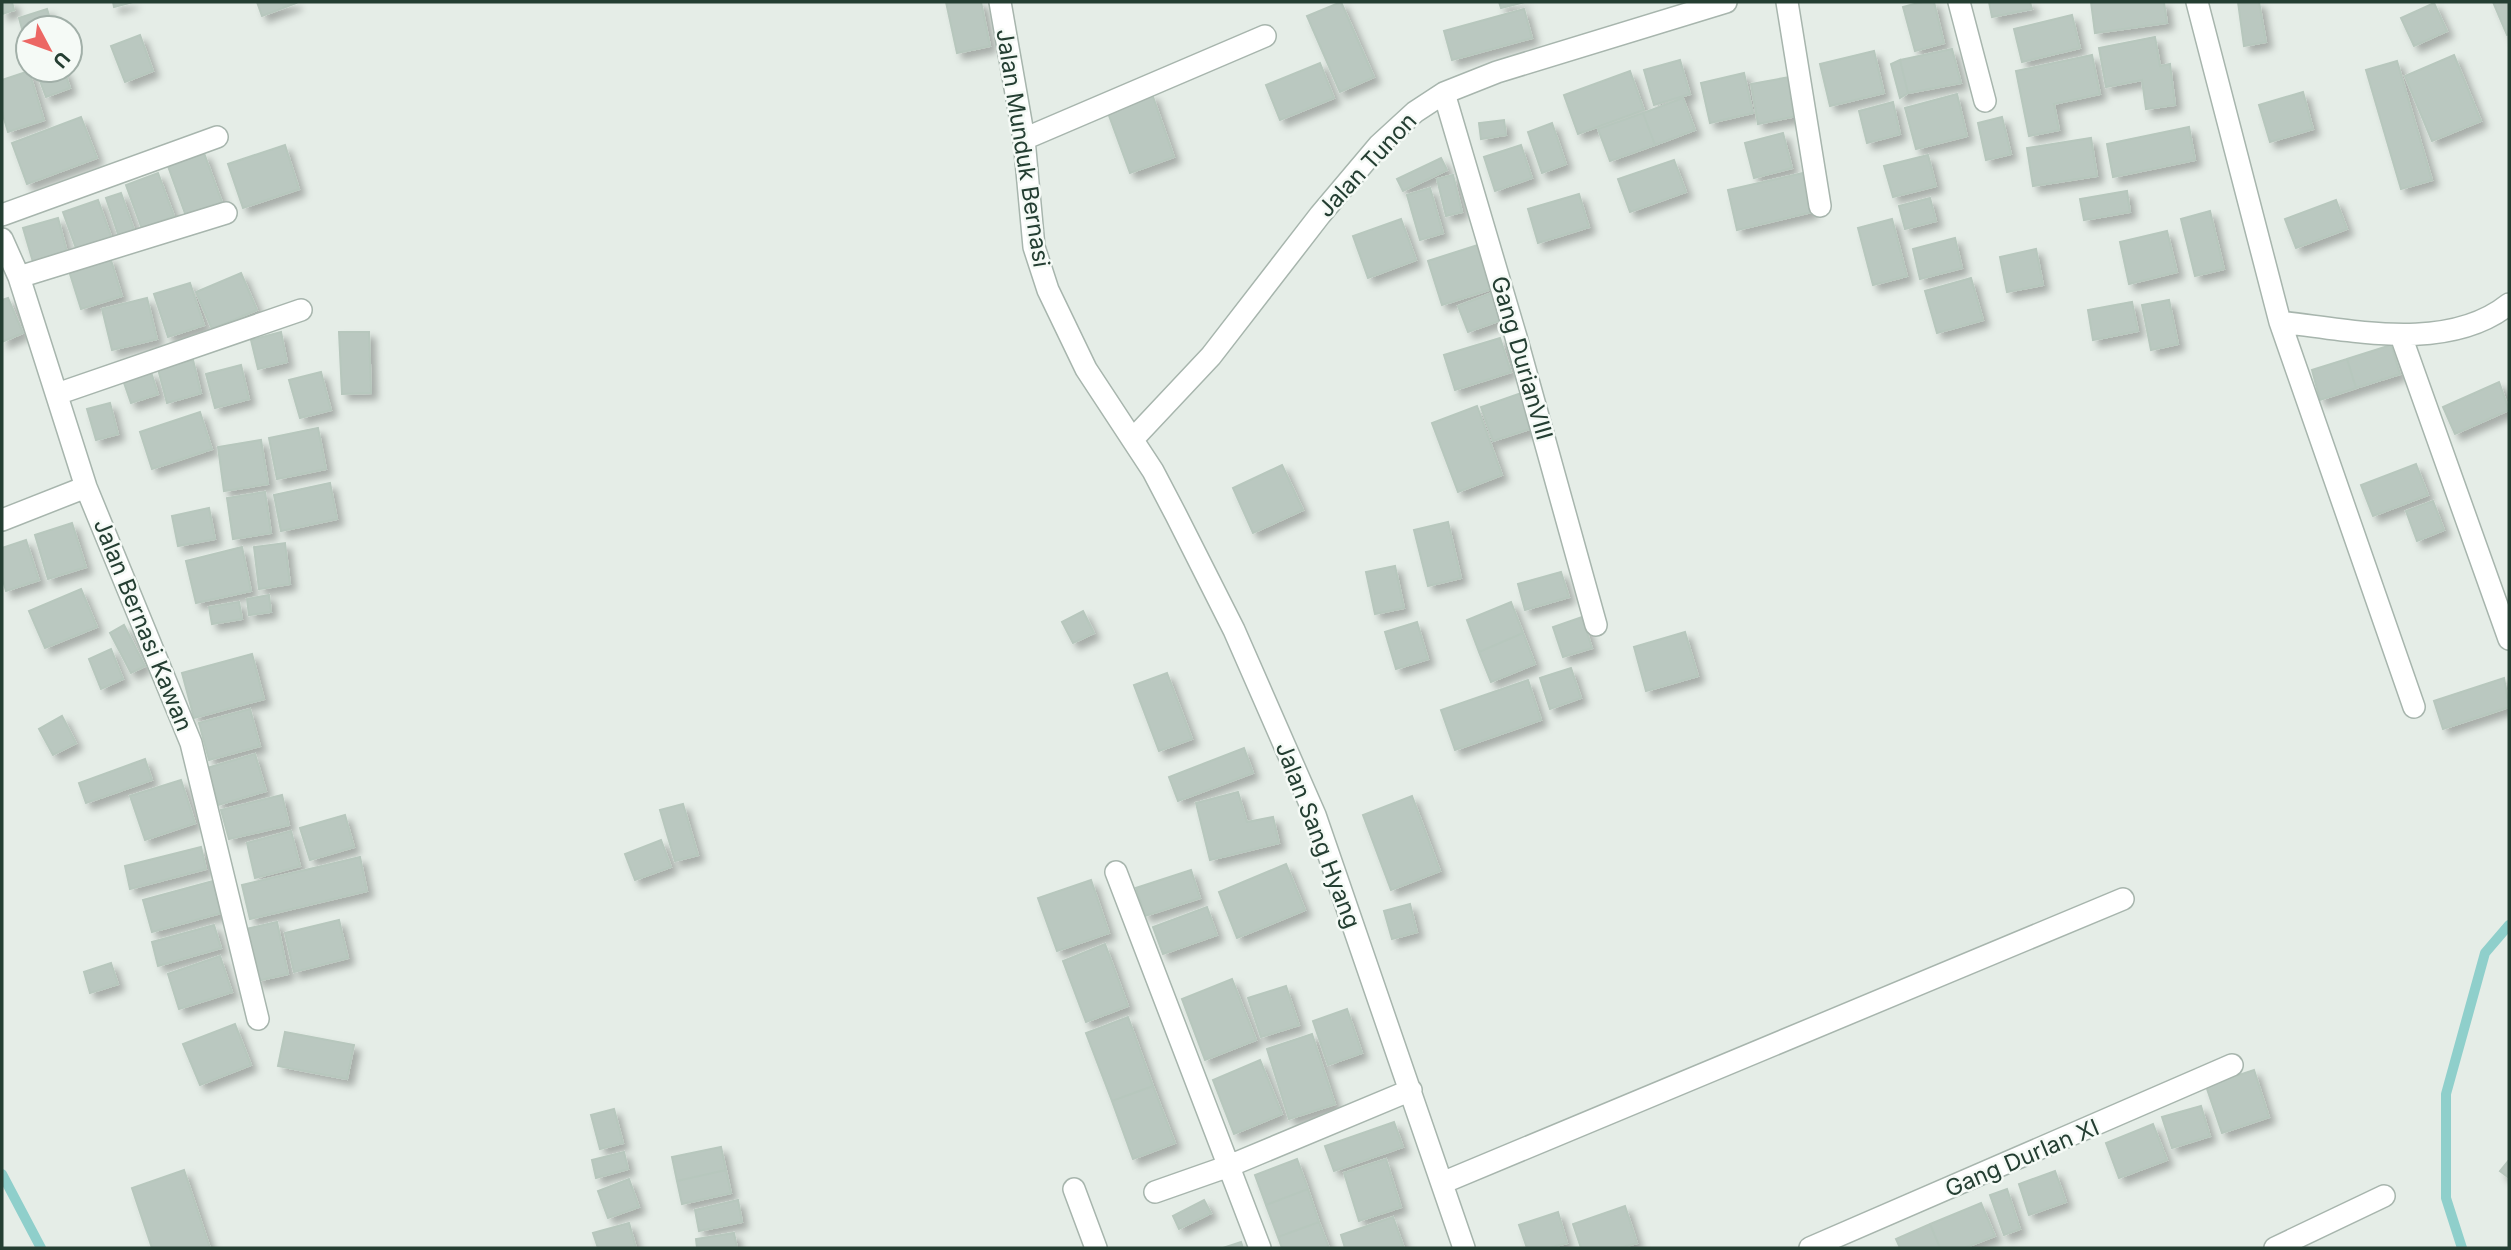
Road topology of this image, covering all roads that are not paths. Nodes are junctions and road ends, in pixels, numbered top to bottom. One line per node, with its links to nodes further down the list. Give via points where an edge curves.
1 (1000, 2): 10 (street, Jalan Munduk Bernasi)
2 (1726, 2): 7 (street, Jalan Tunon, via 1497,72)
3 (1787, 2): 11 (street)
4 (1959, 2): 8 (street)
5 (2197, 2): 18 (street)
6 (1265, 36): 10 (street)
7 (1444, 93): 21 (street, Jalan Tunon, via 1415,111 1379,145 1211,356); 24 (street, Gang DurianVIII)
8 (1985, 101)
9 (217, 137): 13 (street)
10 (1024, 139): 21 (street, Jalan Munduk Bernasi, via 1034,247 1048,290 1086,369)
11 (1820, 206)
12 (226, 214): 15 (street)
13 (2, 215)
14 (2, 239): 15 (street, Jalan Bernasi Kawan)
15 (19, 277): 20 (street, Jalan Bernasi Kawan)
16 (2509, 306): 19 (street, via 2469,325)
17 (301, 310): 20 (street)
18 (2280, 322): 19 (street); 26 (street)
19 (2401, 336): 25 (street)
20 (57, 394): 22 (street, Jalan Bernasi Kawan)
21 (1133, 439): 31 (street, Jalan Sang Hyang, via 1234,630 1315,815)
22 (86, 487): 23 (street); 29 (street, Jalan Bernasi Kawan, via 191,743)
23 (2, 520)
24 (1596, 625)
25 (2509, 639)
26 (2414, 707)
27 (1116, 872): 32 (street)
28 (2123, 899): 33 (street)
29 (258, 1019)
30 (2232, 1065): 40 (street, Gang DurIan XI)
31 (1411, 1090): 32 (street); 33 (street, Jalan Sang Hyang)
32 (1228, 1166): 35 (street); 38 (street)
33 (1442, 1182): 39 (street, Jalan Sang Hyang)
34 (1074, 1189): 37 (street)
35 (1155, 1192)
36 (2384, 1196): 41 (street)
37 (1096, 1248)
38 (1260, 1248)
39 (1464, 1248)
40 (1810, 1248)
41 (2275, 1248)

